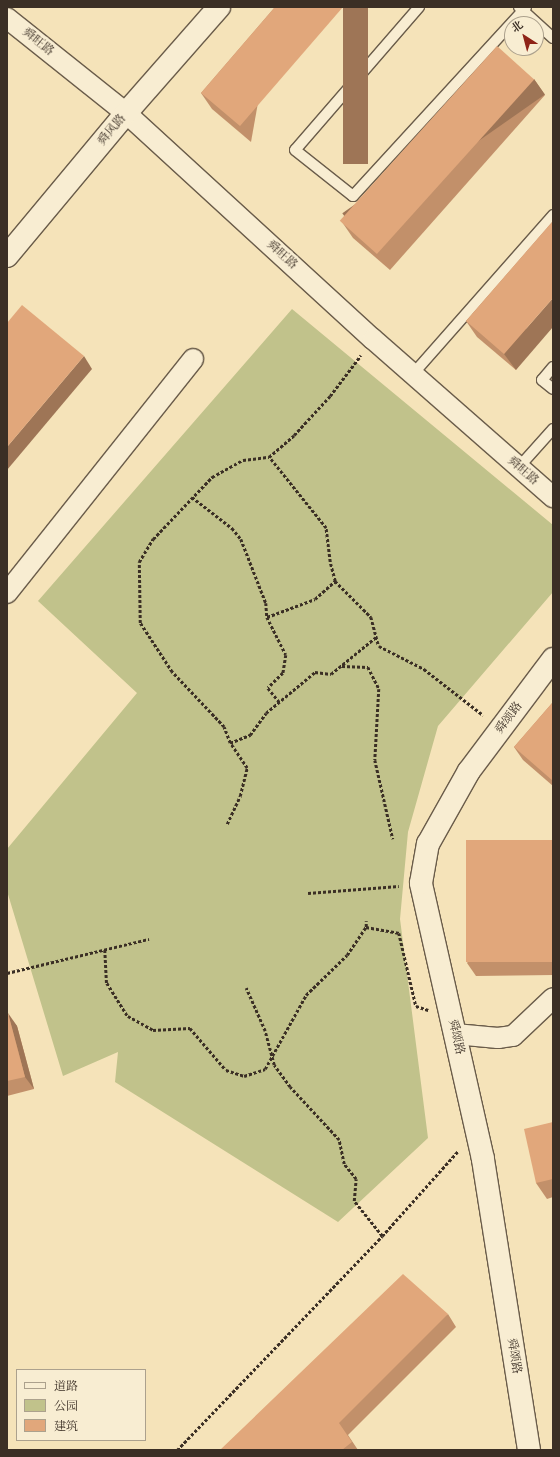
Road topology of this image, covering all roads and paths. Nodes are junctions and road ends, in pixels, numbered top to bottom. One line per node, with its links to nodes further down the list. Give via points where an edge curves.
1 (219, 7): 6 (street, 舜风路)
2 (419, 7): 3 (lane, via 295,150 353,196)
3 (522, 8): 5 (lane)
4 (7, 18): 6 (street, 舜旺路)
5 (553, 38)
6 (126, 113): 8 (street, 舜风路); 9 (street, 舜旺路)
7 (553, 214): 12 (lane)
8 (7, 256)
9 (373, 339): 12 (street, 舜旺路); 15 (path, via 330,396 294,435)
10 (193, 359): 20 (street)
11 (553, 367): 13 (lane, via 542,380)
12 (413, 374): 16 (street, 舜旺路)
13 (553, 389)
14 (553, 429): 16 (lane)
15 (269, 457): 17 (path, via 243,460 212,477); 19 (path, via 326,528)
16 (519, 467): 18 (street, 舜旺路)
17 (192, 497): 21 (path, via 232,528 241,539 266,603); 27 (path, via 153,539 140,562 140,623 172,672 224,727)
18 (553, 497)
19 (335, 581): 21 (path, via 315,599); 22 (path, via 371,617)
20 (7, 593)
21 (267, 617): 25 (path, via 286,655 283,673 268,688)
22 (376, 637): 24 (path); 26 (path, via 379,646 424,669)
23 (553, 660): 26 (street, 舜颂路)
24 (342, 666): 25 (path, via 331,674 315,672); 29 (path, via 368,667 379,689 375,760)
25 (280, 703): 27 (path, via 266,713 250,735)
26 (501, 728): 30 (street, 舜颂路, via 469,771 428,844)
27 (230, 743): 28 (path, via 247,768 240,796)
28 (227, 824)
29 (393, 839)
30 (421, 883): 31 (path); 39 (street, 舜颂路)
31 (308, 893)
32 (366, 921): 33 (path)
33 (366, 927): 39 (path, via 399,934 416,1006); 40 (path, via 347,955 306,995)
34 (148, 939): 35 (path)
35 (105, 950): 36 (path); 40 (path, via 107,983 128,1016 153,1030 190,1028 226,1070 244,1076 265,1069)
36 (7, 974)
37 (246, 988): 40 (path, via 265,1031)
38 (553, 998): 39 (street, via 513,1036 498,1038)
39 (453, 1025): 41 (street, 舜颂路)
40 (272, 1056): 42 (path, via 274,1065 290,1087 339,1140 344,1164 356,1179 354,1200)
41 (477, 1130): 42 (path); 44 (street, 舜颂路)
42 (382, 1236): 43 (path)
43 (177, 1450)
44 (529, 1450)

